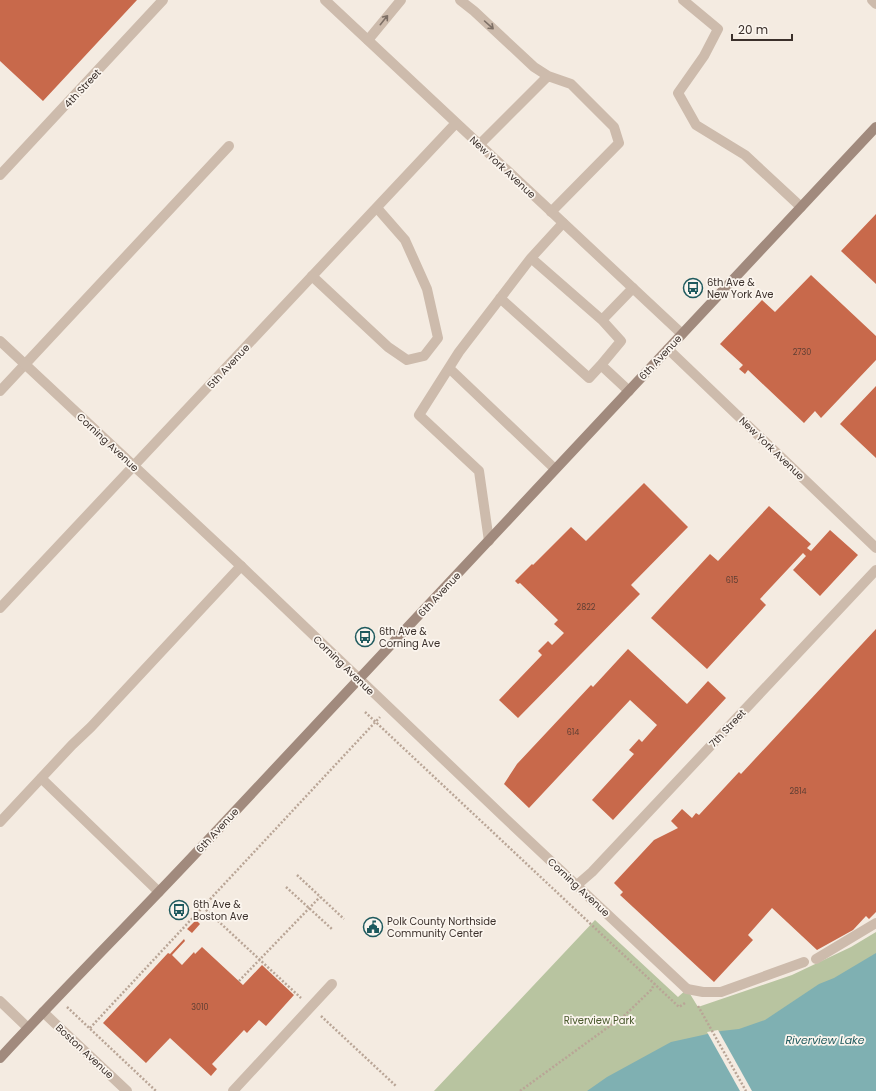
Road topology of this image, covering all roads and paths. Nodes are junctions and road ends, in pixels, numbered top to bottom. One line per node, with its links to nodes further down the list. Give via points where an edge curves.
1 (164, 0): 14 (street, 4th Street)
2 (325, 0): 8 (street, New York Avenue)
3 (401, 0): 8 (street, one-way to 3)
4 (460, 0): 9 (street, one-way to 9, via 534,67)
5 (683, 0): 15 (street, via 718,29 704,56 678,93 696,125 745,155)
6 (872, 0): 7 (street)
7 (876, 4)
8 (368, 40): 10 (street, New York Avenue)
9 (548, 76): 12 (street); 17 (street, via 571,84 614,127 619,143)
10 (456, 123): 12 (street, New York Avenue); 16 (street, 5th Avenue)
11 (876, 127): 15 (main road, 6th Avenue)
12 (479, 145): 17 (street, New York Avenue)
13 (229, 146): 27 (street)
14 (0, 175)
15 (801, 207): 24 (main road, 6th Avenue)
16 (377, 208): 20 (street, 5th Avenue); 20 (street, via 405,240 427,289 438,338 424,356 407,360 388,347)
17 (551, 212): 18 (street, New York Avenue)
18 (563, 223): 19 (street); 21 (street, New York Avenue)
19 (531, 258): 22 (street); 23 (street)
20 (312, 276): 32 (street, 5th Avenue)
21 (633, 288): 23 (street); 24 (street, New York Avenue)
22 (500, 298): 28 (street, via 590,378); 29 (street)
23 (602, 320): 28 (street, via 621,342)
24 (682, 334): 26 (main road, 6th Avenue)
25 (0, 341): 27 (street, Corning Avenue)
26 (668, 349): 31 (main road, 6th Avenue); 35 (street, New York Avenue)
27 (25, 365): 30 (street); 32 (street, Corning Avenue)
28 (601, 365): 31 (street)
29 (449, 368): 33 (street); 34 (street, via 419,415 478,472)
30 (0, 391)
31 (629, 391): 33 (main road, 6th Avenue)
32 (134, 466): 36 (street, Corning Avenue); 38 (street, 5th Avenue)
33 (555, 469): 34 (main road, 6th Avenue)
34 (489, 541): 39 (main road, 6th Avenue)
35 (876, 548)
36 (241, 566): 39 (street, Corning Avenue); 42 (street)
37 (876, 570): 45 (street, 7th Street)
38 (0, 608)
39 (359, 679): 45 (street, Corning Avenue); 47 (main road, 6th Avenue)
40 (365, 712): 41 (path)
41 (376, 722): 62 (path); 67 (path, via 655,984 625,1015)
42 (41, 778): 43 (street); 47 (street)
43 (0, 822)
44 (297, 875): 48 (path)
45 (577, 885): 54 (street, Corning Avenue, via 687,989 721,992)
46 (286, 887): 49 (path)
47 (159, 892): 57 (main road, 6th Avenue)
48 (320, 897): 49 (path); 50 (path)
49 (309, 908): 52 (path); 55 (path)
50 (344, 918)
51 (876, 923): 53 (street)
52 (333, 930)
53 (816, 959)
54 (804, 962)
55 (239, 981)
56 (332, 984): 66 (street)
57 (56, 998): 60 (main road, 6th Avenue); 62 (path)
58 (0, 1001): 61 (street)
59 (698, 1007): 68 (path)
60 (43, 1012): 61 (main road, 6th Avenue); 64 (street, Boston Avenue)
61 (28, 1028): 63 (main road, 6th Avenue)
62 (90, 1028): 65 (path)
63 (0, 1058)
64 (127, 1091)
65 (156, 1091)
66 (233, 1091)
67 (520, 1091)
68 (746, 1091)

